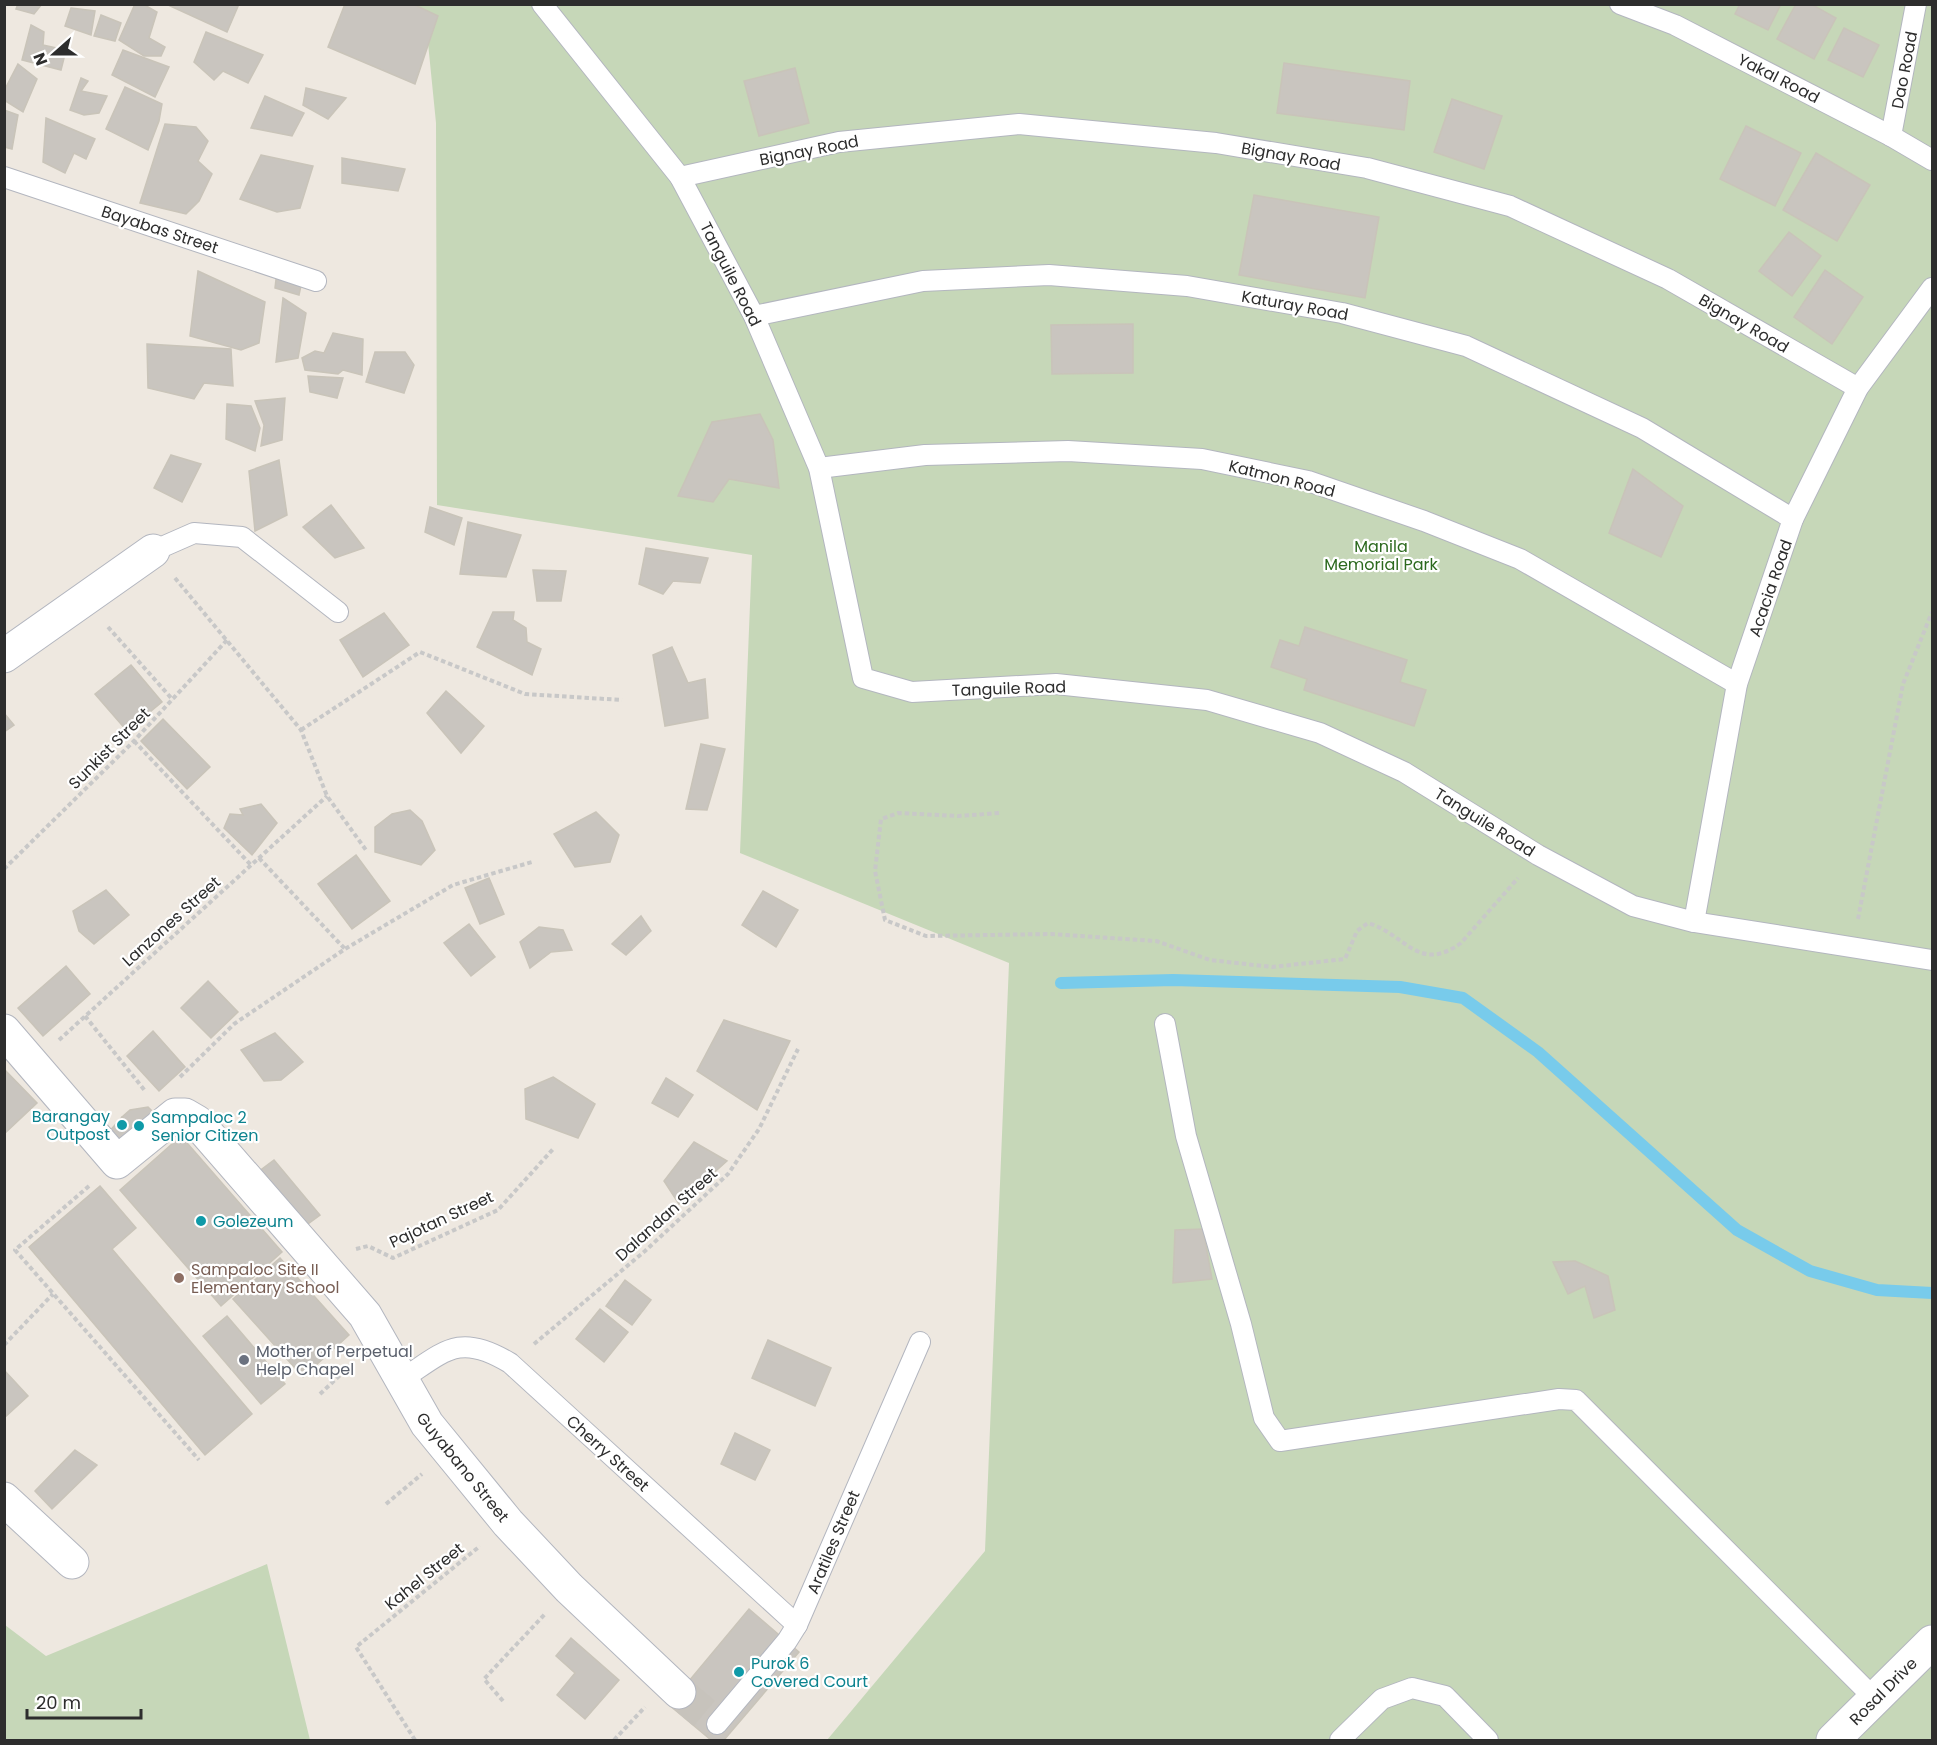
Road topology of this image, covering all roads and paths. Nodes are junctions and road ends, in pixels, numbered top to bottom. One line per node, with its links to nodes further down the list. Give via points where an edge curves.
1 (542, 4): 7 (lane, Tanguile Road)
2 (1620, 4): 4 (lane, Yakal Road, via 1676,25)
3 (1916, 4): 4 (lane, Dao Road)
4 (1891, 136): 5 (lane, Yakal Road)
5 (1932, 160)
6 (4, 177): 8 (lane, Bayabas Street)
7 (680, 177): 10 (lane, Tanguile Road); 11 (lane, Bignay Road, via 839,142 1018,124 1216,143 1367,168 1510,206 1668,279)
8 (316, 280)
9 (1932, 288): 11 (lane, Acacia Road)
10 (754, 316): 12 (lane, Tanguile Road); 13 (lane, Katuray Road, via 922,281 1049,275 1188,286 1342,313 1466,346 1642,428)
11 (1858, 388): 13 (lane, Acacia Road)
12 (819, 468): 20 (lane, Katmon Road, via 925,455 1068,451 1202,459 1308,481 1520,559); 28 (lane, Tanguile Road, via 863,678 912,692 1056,684 1207,700 1320,733 1404,772)
13 (1793, 519): 20 (lane, Acacia Road)
14 (153, 551): 15 (street); 16 (lane, via 194,533 242,537); 18 (path)
15 (84, 599): 19 (street); 21 (path)
16 (338, 612)
17 (1932, 612): 34 (path, via 1903,684)
18 (227, 640): 21 (path, Sunkist Street); 23 (path)
19 (4, 656)
20 (1737, 684): 33 (lane, Acacia Road)
21 (173, 700): 24 (path, Sunkist Street)
22 (622, 700): 23 (path, via 525,694 420,652)
23 (301, 730): 25 (path)
24 (134, 741): 31 (path); 32 (path, Sunkist Street)
25 (327, 796): 27 (path); 29 (path, Lanzones Street)
26 (999, 813): 28 (path, via 898,813 881,819 875,871 885,920 926,936 1052,934 1156,941 1210,960 1272,967 1345,959 1357,931 1368,923 1380,926 1415,952 1437,956 1461,943)
27 (366, 850)
28 (1538, 855): 33 (lane, Tanguile Road, via 1633,906)
29 (259, 858): 31 (path, Lanzones Street); 35 (path)
30 (532, 862): 35 (path, via 453,885)
31 (251, 865): 37 (path, Lanzones Street)
32 (4, 869)
33 (1694, 922): 34 (lane, Tanguile Road)
34 (1852, 947): 36 (lane, Tanguile Road)
35 (345, 949): 42 (path, via 234,1024)
36 (1932, 960)
37 (85, 1016): 41 (path, Lanzones Street); 43 (path)
38 (1165, 1024): 62 (lane, via 1186,1136 1264,1418 1280,1441 1559,1399 1576,1400)
39 (4, 1031): 41 (street)
40 (798, 1049): 50 (path, Dalandan Street, via 759,1129 728,1174 645,1251)
41 (32, 1065): 45 (street)
42 (178, 1079)
43 (148, 1094)
44 (554, 1148): 46 (path, Pajotan Street, via 498,1210 393,1258 368,1246)
45 (117, 1162): 46 (street, Guyabano Street, via 166,1120 185,1115 197,1122); 47 (path, via 15,1250)
46 (318, 1260): 51 (street, Guyabano Street, via 365,1315)
47 (53, 1294): 49 (path); 53 (path)
48 (920, 1342): 59 (lane, Aratiles Street)
49 (4, 1345)
50 (510, 1363): 51 (lane, Cherry Street, via 487,1349 451,1348); 59 (lane, Cherry Street)
51 (400, 1380): 52 (street, Guyabano Street)
52 (448, 1452): 55 (path); 56 (street, Guyabano Street)
53 (199, 1460)
54 (4, 1499): 57 (street)
55 (386, 1504)
56 (508, 1523): 58 (street, Guyabano Street); 65 (path, Kahel Street, via 356,1647)
57 (72, 1562)
58 (569, 1588): 61 (street, Guyabano Street); 63 (path, via 484,1679)
59 (798, 1625): 64 (lane, Aratiles Street)
60 (1932, 1642): 62 (street, Rosal Drive)
61 (673, 1687): 66 (path)
62 (1875, 1699): 69 (street, Rosal Drive)
63 (503, 1701)
64 (717, 1724)
65 (415, 1740)
66 (614, 1740)
67 (1340, 1740): 68 (lane, via 1382,1699 1412,1688 1445,1696)
68 (1488, 1740)
69 (1833, 1740)

